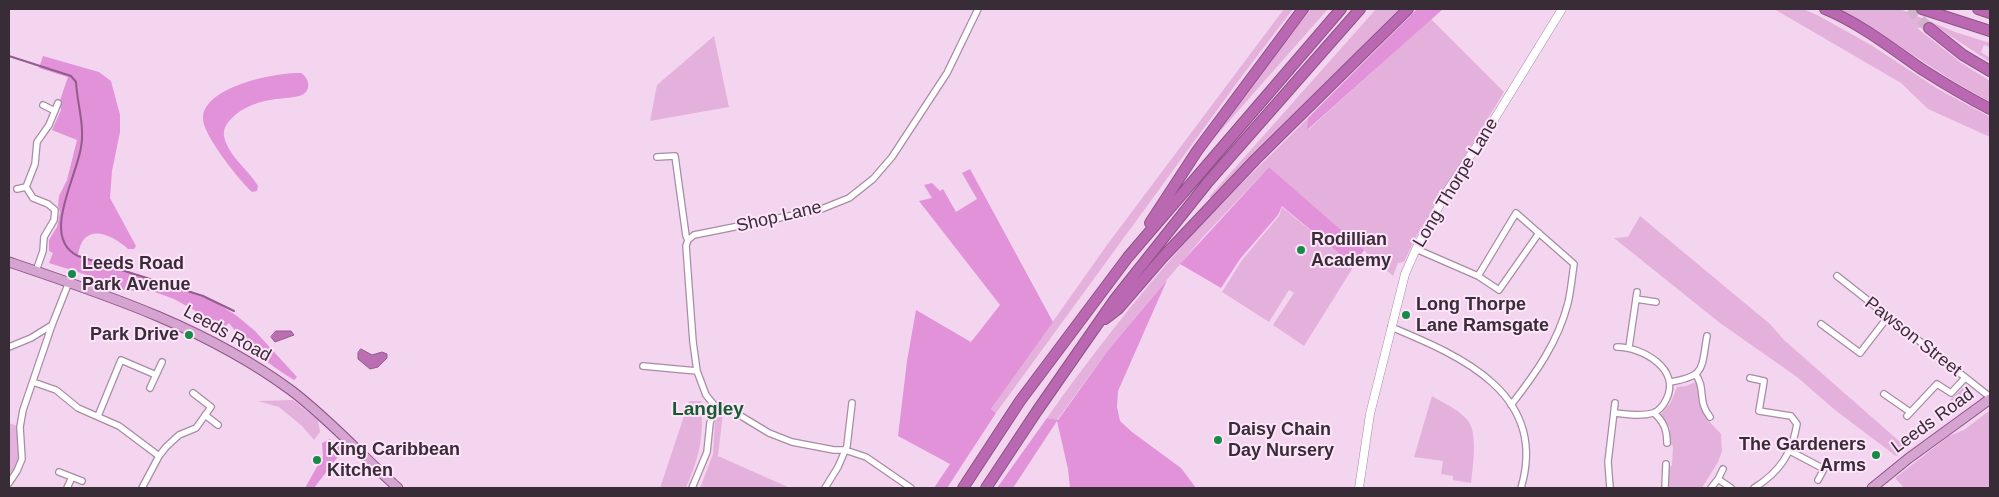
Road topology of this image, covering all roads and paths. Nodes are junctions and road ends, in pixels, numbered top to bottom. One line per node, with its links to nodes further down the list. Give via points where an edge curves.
1 (978, 9): 22 (street, Shop Lane, via 947,73 892,157 873,179 849,198 819,210 694,235)
2 (1303, 9): 24 (highway, via 1196,151)
3 (1341, 9): 24 (highway)
4 (1360, 9): 34 (highway, via 1208,182 1115,299)
5 (1408, 9): 34 (highway, via 1256,160 1118,309)
6 (1562, 9): 23 (main road, Long Thorpe Lane, via 1446,193)
7 (1825, 9): 16 (highway, via 1877,37 1925,71)
8 (1922, 9): 12 (highway)
9 (1978, 9): 10 (highway)
10 (1990, 13)
11 (1929, 28): 13 (highway)
12 (1990, 31)
13 (1990, 71)
14 (58, 103): 17 (street)
15 (43, 105): 17 (street)
16 (1990, 109)
17 (55, 111): 19 (street, via 37,142 39,154)
18 (657, 157): 22 (street, via 676,156)
19 (26, 187): 20 (street); 26 (street, via 33,198 55,210)
20 (17, 189)
21 (1539, 233): 27 (street, via 1499,290); 27 (street, via 1516,213); 57 (street, via 1574,264 1568,302 1556,338 1535,374)
22 (688, 240): 44 (street)
23 (1416, 249): 27 (street); 37 (main road, Long Thorpe Lane, via 1404,274)
24 (1128, 258): 83 (highway, via 1020,400)
25 (9, 262): 26 (main road, Leeds Road)
26 (36, 271): 29 (main road, Leeds Road)
27 (1478, 276)
28 (1837, 276): 33 (street, Pawson Street)
29 (69, 282): 36 (street); 79 (main road, Leeds Road, via 155,315 254,365 313,408)
30 (1637, 292): 31 (street)
31 (1636, 299): 32 (street); 41 (street)
32 (1656, 302)
33 (1887, 318): 35 (street, via 1860,354); 48 (street, Pawson Street)
34 (1100, 324): 84 (highway)
35 (1822, 324)
36 (52, 325): 40 (street); 49 (street)
37 (1391, 327): 57 (street, via 1476,368); 85 (main road, Long Thorpe Lane, via 1365,440)
38 (1707, 336): 46 (street, via 1701,367)
39 (1617, 346): 41 (street)
40 (9, 347)
41 (1629, 347): 50 (street, via 1659,362)
42 (162, 362): 45 (street)
43 (643, 366): 44 (street)
44 (697, 370): 58 (street, via 706,395)
45 (156, 375): 51 (street); 62 (street, via 121,360)
46 (1696, 375): 50 (street); 63 (street, via 1701,385 1702,403)
47 (1750, 378): 67 (street, via 1764,381 1759,411 1791,416 1795,420 1797,424)
48 (1965, 378): 53 (street, via 1951,393 1937,384 1908,414); 54 (street, Pawson Street)
49 (33, 382): 62 (street, via 56,390 78,408); 76 (street, via 20,426 22,459)
50 (1670, 382): 60 (street, via 1667,398)
51 (150, 388)
52 (193, 393): 61 (street, via 211,407)
53 (1884, 394)
54 (1990, 398): 92 (main road, Leeds Road)
55 (852, 403): 66 (street)
56 (1615, 403): 59 (street)
57 (1511, 404): 86 (street, via 1524,430 1526,465)
58 (715, 406): 66 (street, via 731,410 792,442); 80 (street, via 707,452)
59 (1614, 412): 60 (street); 87 (street, via 1608,462)
60 (1654, 413): 65 (street, via 1663,421)
61 (205, 415): 64 (street); 68 (street, via 196,428 179,435)
62 (98, 416): 68 (street, via 119,426)
63 (1710, 417)
64 (218, 425)
65 (1667, 443)
66 (845, 450): 81 (street); 82 (street, via 866,458)
67 (1790, 451): 74 (street, via 1824,469); 91 (street, via 1771,476)
68 (160, 456): 78 (street)
69 (1666, 464): 88 (street)
70 (1723, 469): 73 (street)
71 (59, 472): 72 (street)
72 (72, 477): 75 (street); 77 (street)
73 (1718, 480): 89 (street); 90 (street)
74 (1818, 480)
75 (82, 481)
76 (9, 482)
77 (67, 488)
78 (142, 488)
79 (398, 488)
80 (692, 488)
81 (825, 488)
82 (911, 488)
83 (962, 488)
84 (986, 488)
85 (1358, 488)
86 (1521, 488)
87 (1610, 488)
88 (1665, 488)
89 (1711, 488)
90 (1731, 488)
91 (1754, 488)
92 (1872, 488)

